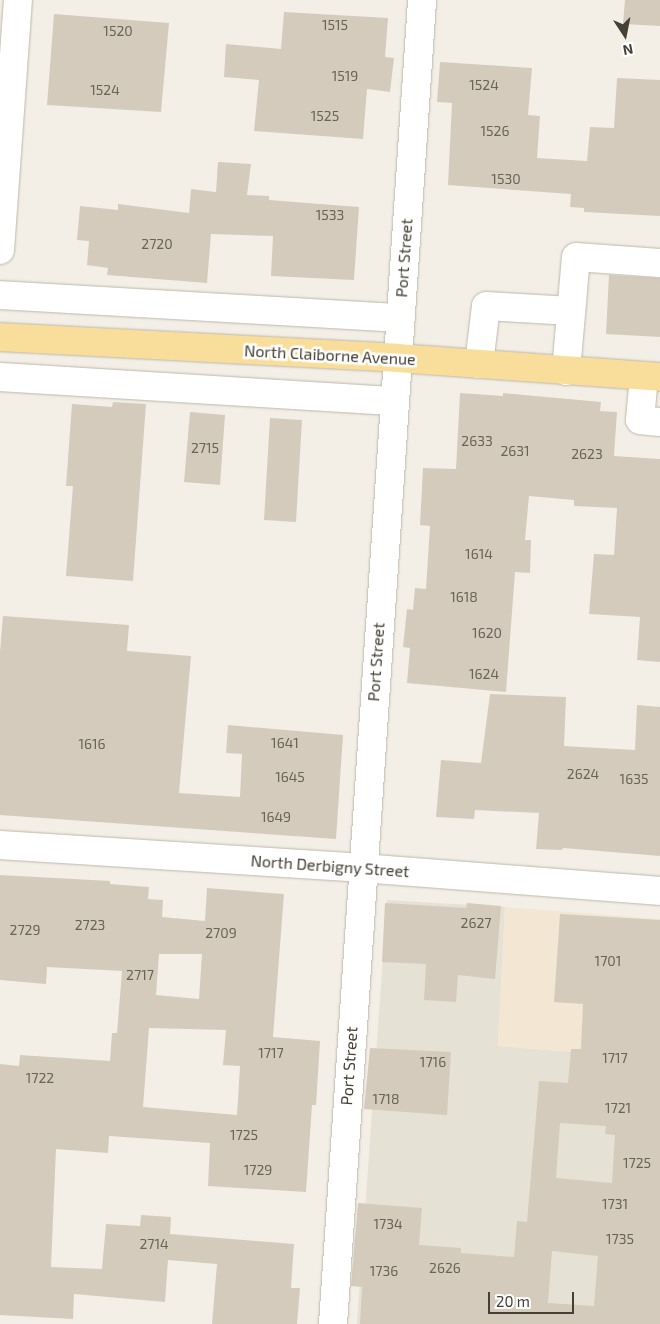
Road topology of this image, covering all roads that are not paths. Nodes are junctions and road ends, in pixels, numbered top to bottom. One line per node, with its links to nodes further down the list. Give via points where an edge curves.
1 (18, 0): 3 (street)
2 (422, 0): 7 (street, Port Street)
3 (0, 250)
4 (660, 263): 6 (street, via 576,257)
5 (0, 295): 7 (street)
6 (571, 310): 10 (street, via 486,306); 11 (street)
7 (400, 318): 9 (street, Port Street)
8 (0, 337): 9 (main road, North Claiborne Avenue)
9 (397, 358): 10 (main road, North Claiborne Avenue); 14 (street, Port Street)
10 (479, 364): 11 (main road, North Claiborne Avenue)
11 (566, 371): 13 (main road, North Claiborne Avenue)
12 (0, 377): 14 (street)
13 (652, 377): 15 (street, via 640,420)
14 (394, 401): 17 (street, Port Street)
15 (660, 422)
16 (0, 845): 17 (street, North Derbigny Street)
17 (362, 868): 18 (street, North Derbigny Street); 19 (street, Port Street)
18 (660, 891)
19 (333, 1324)

